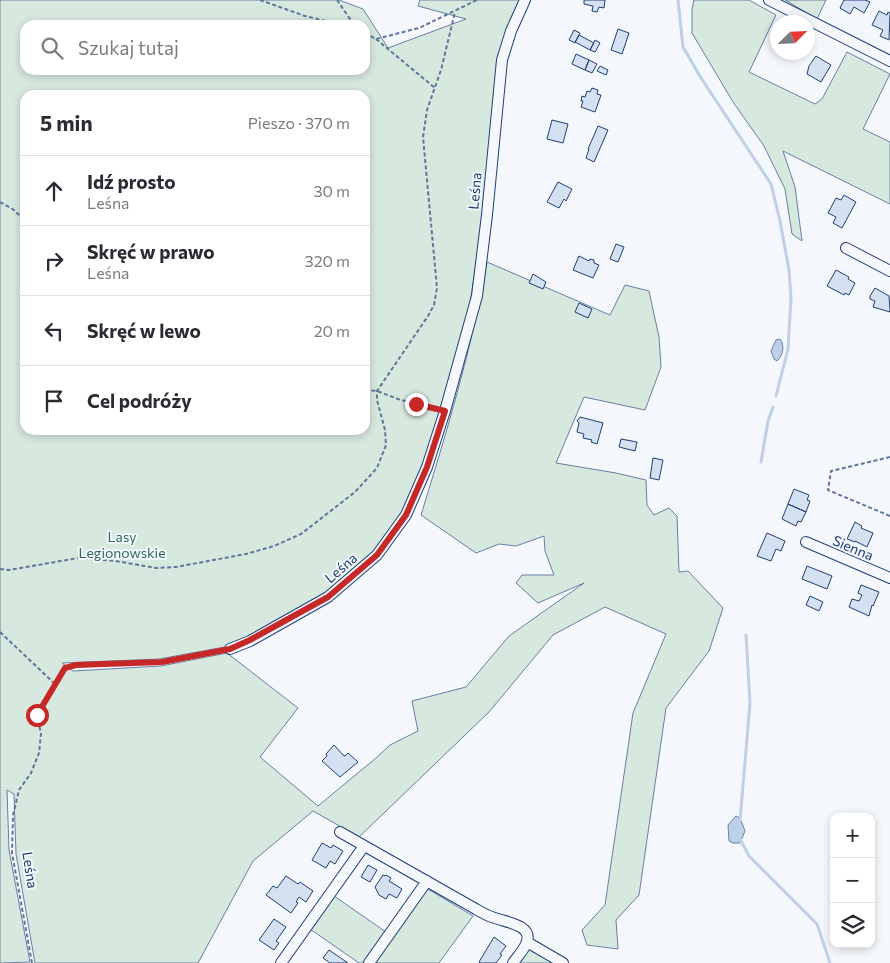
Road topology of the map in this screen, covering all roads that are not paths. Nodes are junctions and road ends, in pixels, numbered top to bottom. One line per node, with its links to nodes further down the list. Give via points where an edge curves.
1 (525, 0): 8 (street, Leśna, via 510,32 502,60 477,296 427,467 406,515 377,555 328,597)
2 (769, 0): 3 (street)
3 (890, 61)
4 (846, 248): 5 (street)
5 (890, 271)
6 (806, 542): 7 (street, Sienna)
7 (890, 578)
8 (230, 649)
9 (340, 832): 10 (street)
10 (364, 846): 11 (street); 13 (street)
11 (427, 881): 12 (street, via 488,916 517,924 523,929); 14 (street)
12 (528, 942): 15 (street); 16 (street)
13 (281, 963)
14 (369, 963)
15 (513, 963)
16 (563, 963)

